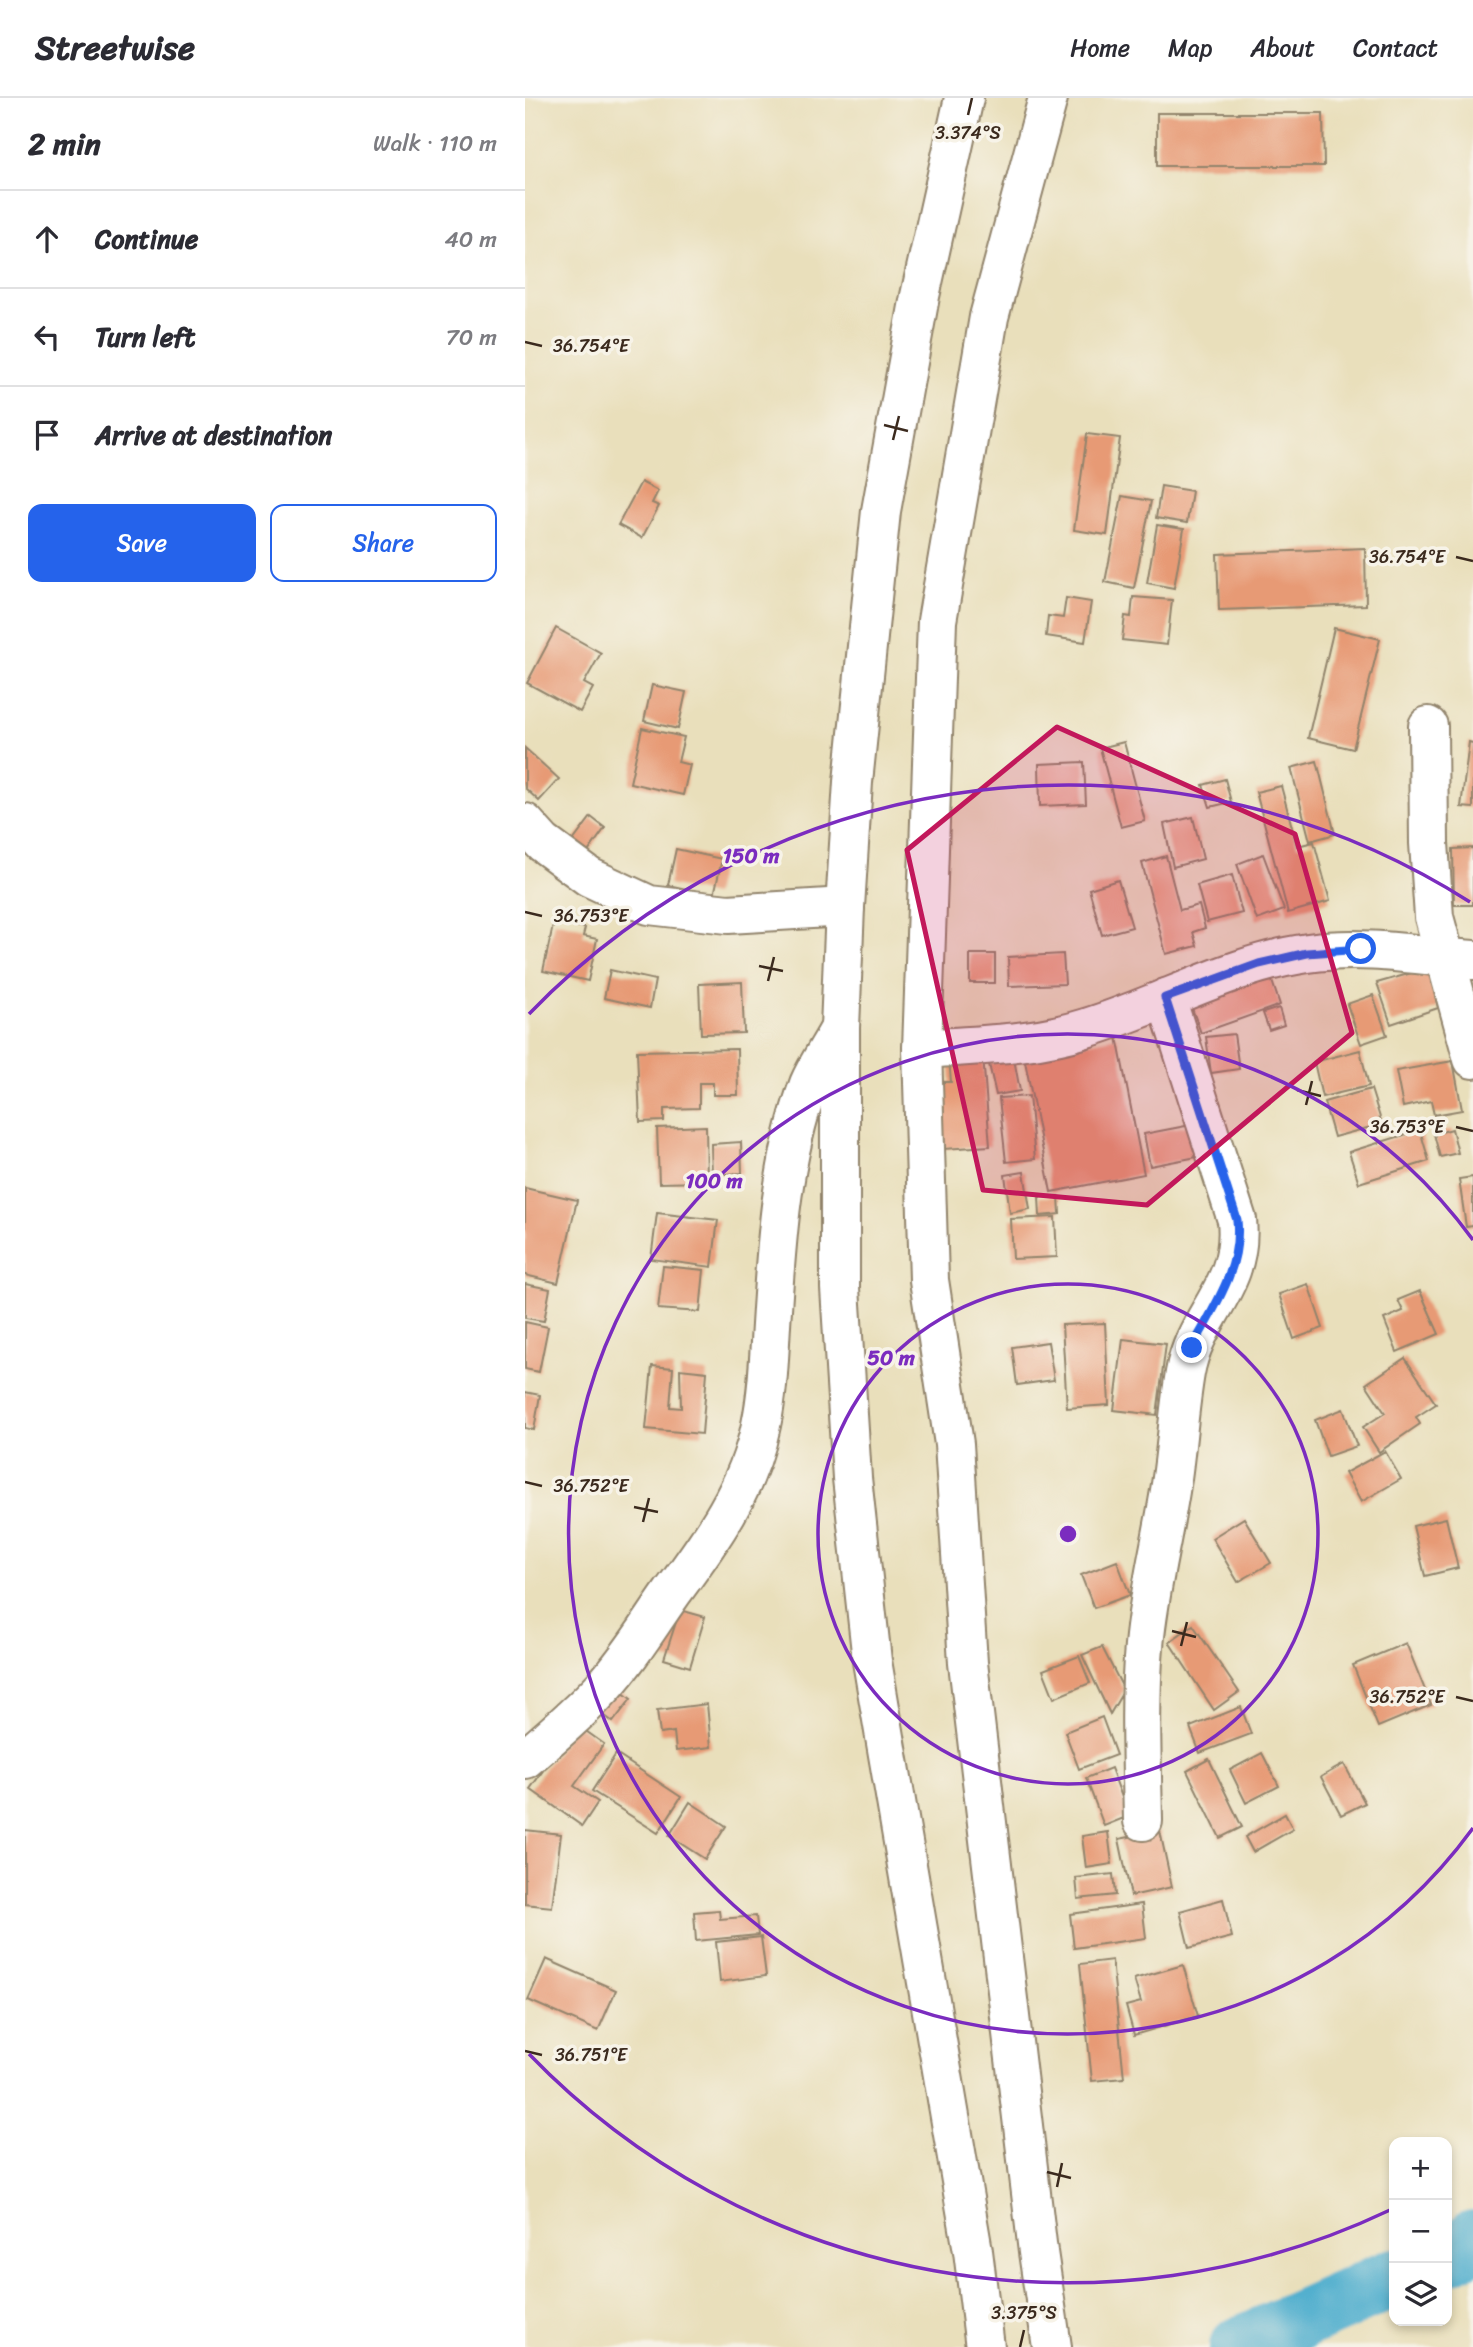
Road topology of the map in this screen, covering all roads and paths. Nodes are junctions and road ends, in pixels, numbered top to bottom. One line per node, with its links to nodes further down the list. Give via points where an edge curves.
1 (964, 98): 5 (main road, via 881,511)
2 (1048, 98): 9 (main road, via 989,317 937,621)
3 (1428, 726): 6 (main road, via 1434,917)
4 (525, 823): 5 (main road, via 543,843 589,877 649,905 728,914)
5 (845, 907): 8 (main road)
6 (1459, 958): 7 (main road, via 1361,949 1307,953 1259,964); 10 (main road)
7 (1165, 998): 9 (main road, via 1054,1037); 12 (main road, via 1239,1238 1234,1268 1192,1348 1185,1373 1144,1646)
8 (840, 1028): 11 (main road, via 810,1083 793,1137 777,1237 762,1423 744,1483 625,1660 604,1686); 13 (main road, via 839,1288 872,1661 973,2251)
9 (922, 1049): 14 (main road, via 929,1280 954,1444 968,1663)
10 (1473, 1059)
11 (525, 1759)
12 (1143, 1821)
13 (985, 2347)
14 (1052, 2347)

